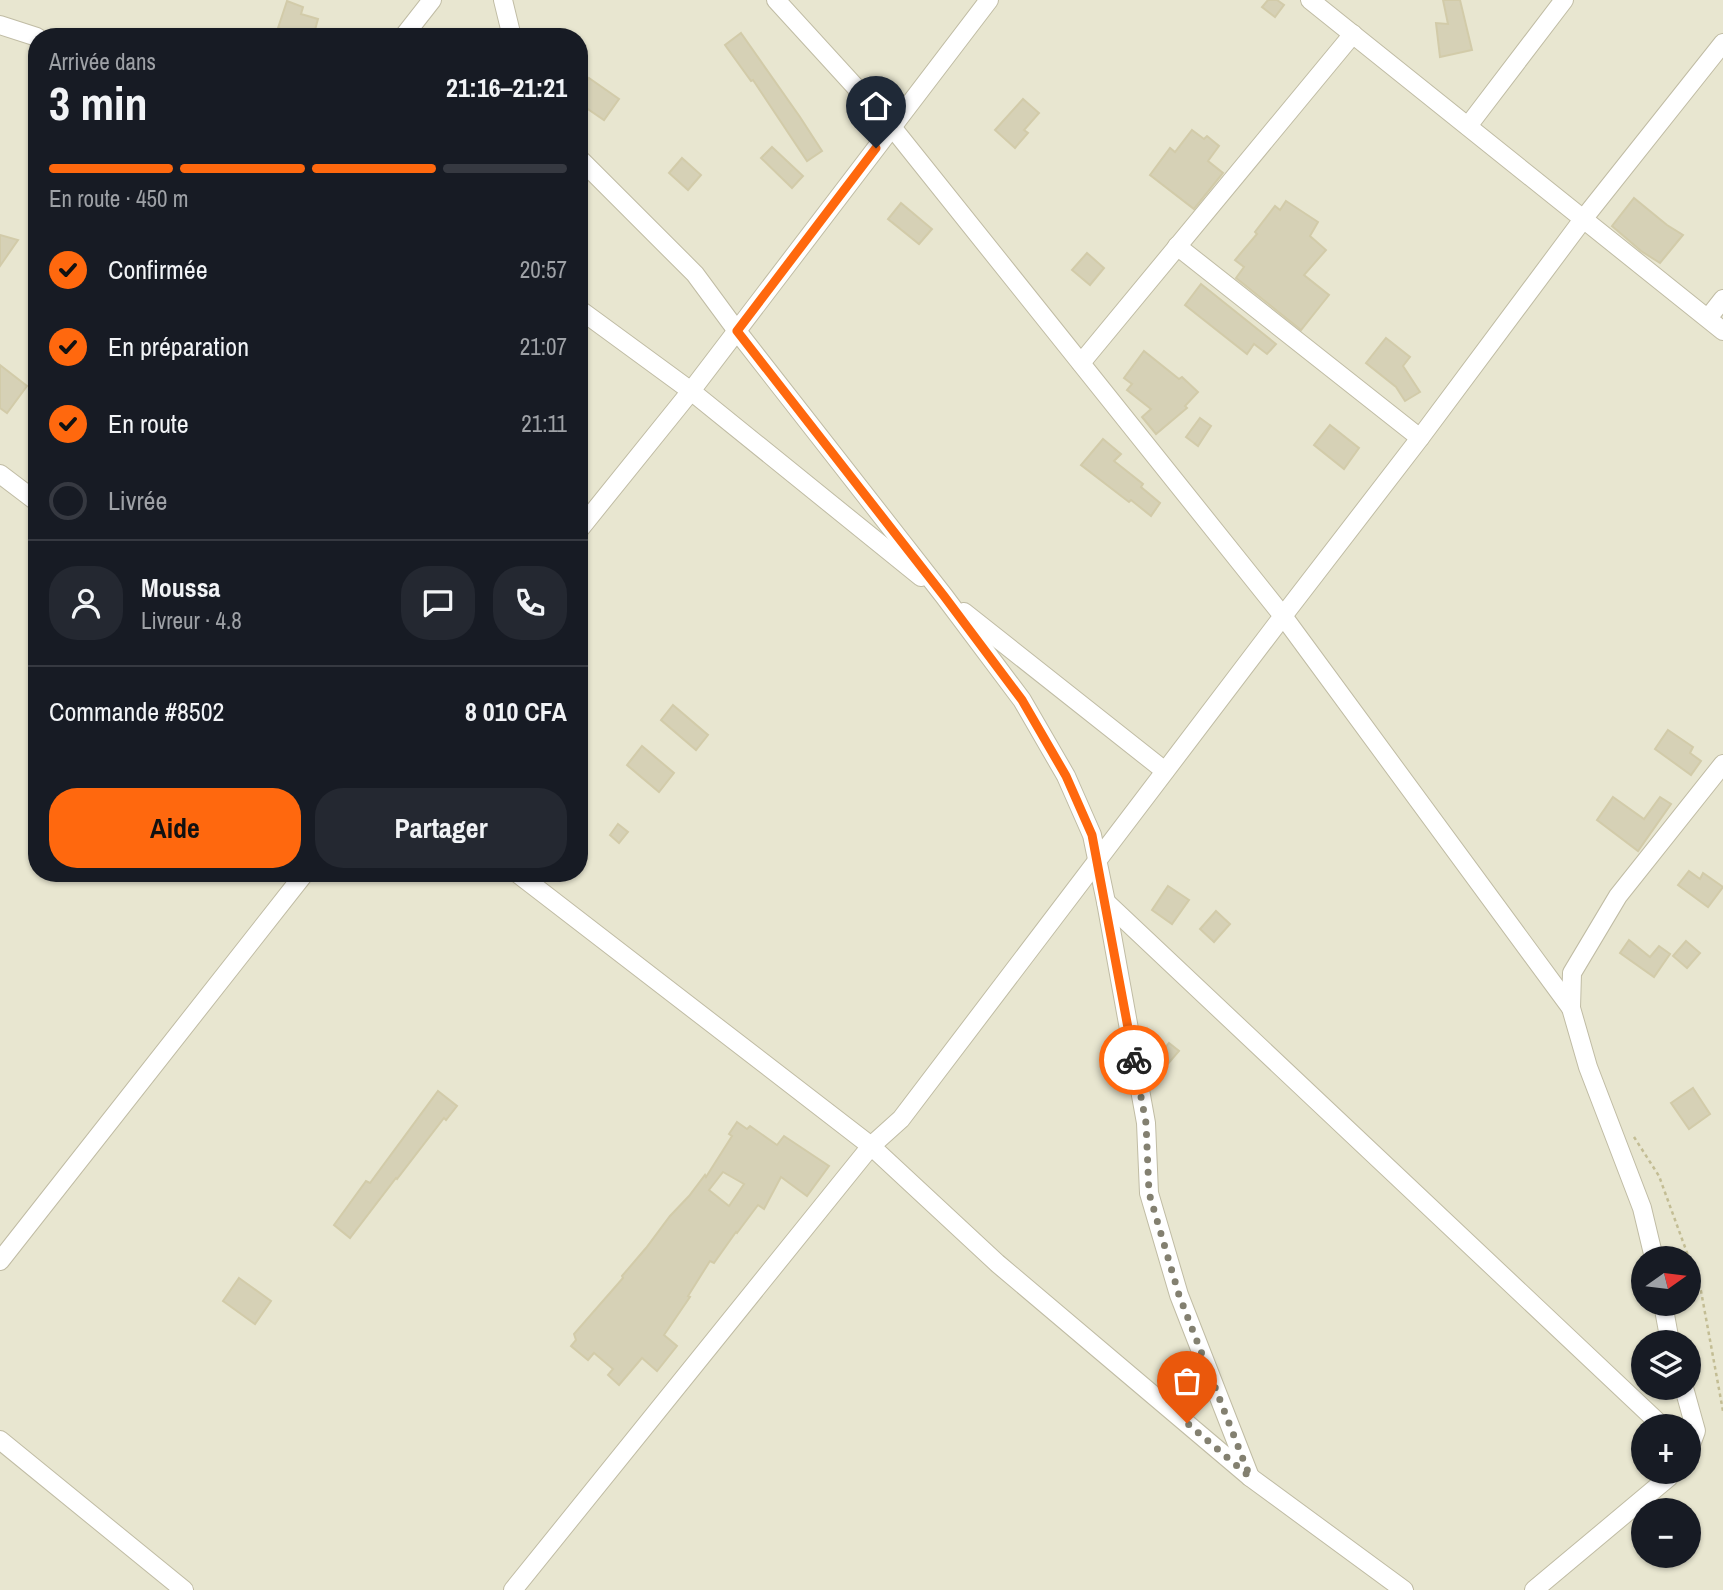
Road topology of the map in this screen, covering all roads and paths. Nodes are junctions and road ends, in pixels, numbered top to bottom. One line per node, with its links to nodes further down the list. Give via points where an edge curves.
1 (432, 0): 8 (street)
2 (503, 0): 9 (street)
3 (776, 0): 14 (street)
4 (989, 0): 14 (street)
5 (1310, 0): 11 (street)
6 (1563, 0): 13 (street)
7 (0, 25): 10 (street)
8 (409, 28)
9 (510, 28)
10 (28, 34)
11 (1353, 34): 13 (street); 17 (street)
12 (1723, 43): 16 (street)
13 (1468, 126): 16 (street)
14 (892, 127): 21 (street); 23 (street)
15 (588, 167): 21 (street, via 695,274)
16 (1584, 218): 20 (street); 25 (street)
17 (1177, 246): 23 (street); 25 (street)
18 (1723, 299): 20 (street)
19 (588, 316): 24 (street)
20 (1708, 318): 22 (street)
21 (737, 331): 24 (street); 29 (street)
22 (1723, 331)
23 (1081, 363): 30 (street)
24 (691, 391): 28 (street); 29 (street)
25 (1420, 438): 30 (street)
26 (0, 474): 27 (street)
27 (28, 495)
28 (588, 519)
29 (944, 596): 32 (street); 33 (street, via 1035,722 1066,776 1092,835)
30 (1283, 616): 32 (street); 37 (street)
31 (1723, 764): 37 (street, via 1618,896 1572,973)
32 (1165, 771): 33 (street)
33 (1097, 860): 36 (street); 39 (street, via 901,1119)
34 (298, 882): 41 (street)
35 (529, 882): 39 (street)
36 (1106, 902): 43 (street); 45 (street, via 1146,1123 1149,1193 1179,1295)
37 (1571, 1008): 40 (street)
38 (1631, 1132): 42 (path, via 1660,1176 1701,1291)
39 (871, 1146): 45 (street, via 997,1263); 48 (street)
40 (1651, 1246)
41 (0, 1261)
42 (1723, 1410)
43 (1649, 1414)
44 (0, 1440): 47 (street)
45 (1250, 1477): 49 (street)
46 (1661, 1484): 50 (street)
47 (184, 1590)
48 (513, 1590)
49 (1404, 1590)
50 (1534, 1590)

